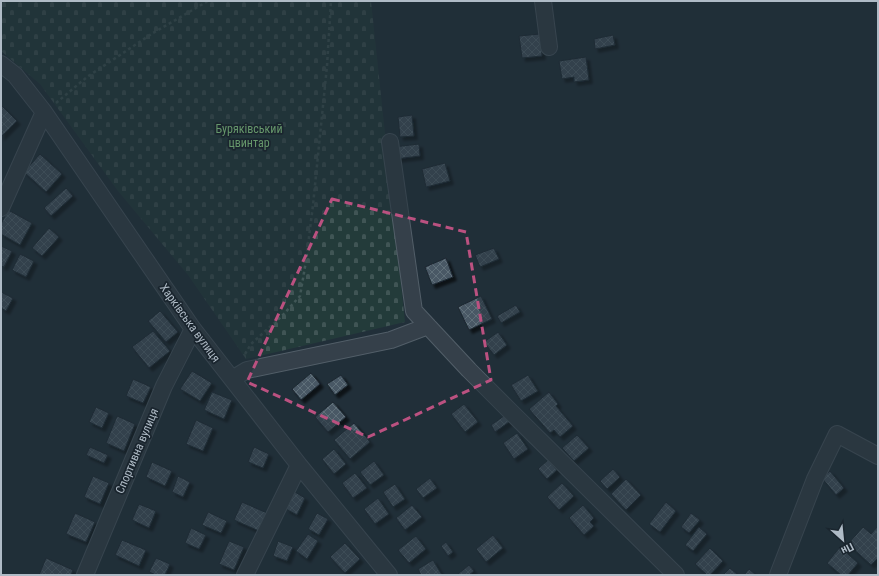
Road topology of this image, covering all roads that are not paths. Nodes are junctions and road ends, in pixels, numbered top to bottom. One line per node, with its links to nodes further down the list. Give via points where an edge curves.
1 (543, 1): 2 (street)
2 (549, 47)
3 (1, 64): 4 (street, Харківська вулиця, via 15,75)
4 (44, 112): 6 (street); 8 (street, Харківська вулиця)
5 (390, 142): 7 (street, via 414,311)
6 (1, 208)
7 (428, 326): 9 (street, via 391,340 247,370); 15 (street)
8 (193, 330): 9 (street, Харківська вулиця); 12 (street, Спортивна вулиця, via 164,386)
9 (232, 379): 11 (street, Харківська вулиця)
10 (878, 456): 16 (street, via 837,434 816,479)
11 (299, 465): 13 (street); 14 (street, Харківська вулиця)
12 (85, 575)
13 (245, 575)
14 (389, 575)
15 (676, 575)
16 (778, 575)

